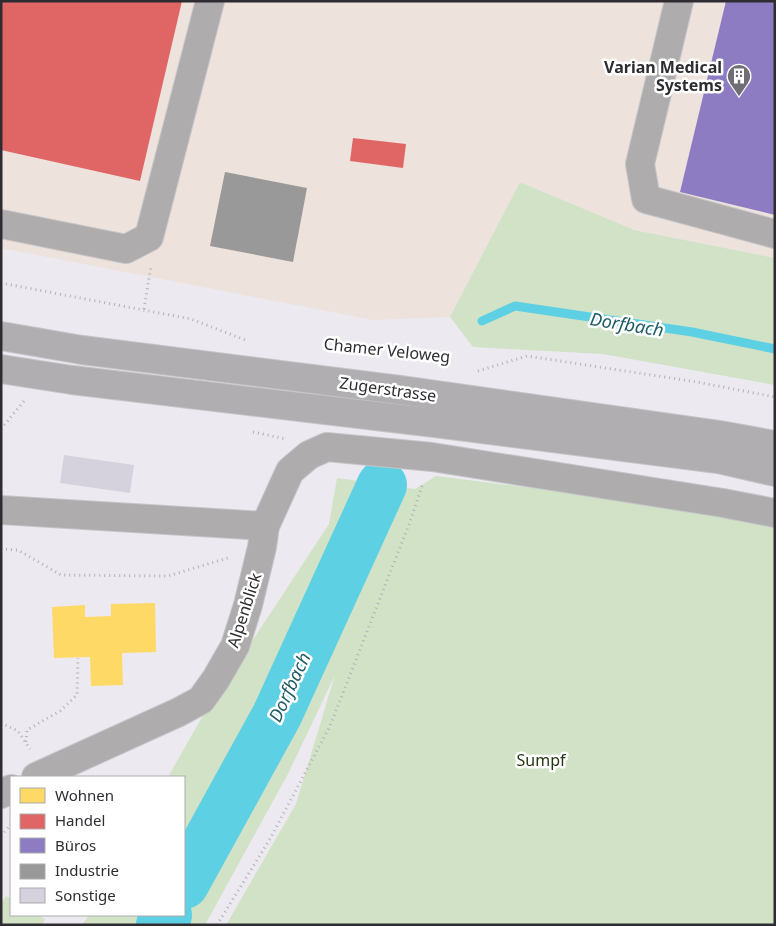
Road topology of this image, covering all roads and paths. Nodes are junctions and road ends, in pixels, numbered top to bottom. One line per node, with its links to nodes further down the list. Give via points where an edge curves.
1 (210, 1): 5 (street, via 149,237)
2 (679, 1): 4 (street, via 640,164 646,199)
3 (1, 224): 5 (street)
4 (775, 234)
5 (126, 249): 7 (path, via 152,261)
6 (1, 283): 7 (path)
7 (144, 309): 10 (path, via 191,319)
8 (1, 320): 11 (main road, via 45,327)
9 (1, 336): 11 (main road, Zugerstrasse)
10 (255, 344)
11 (82, 350): 17 (main road, Zugerstrasse, via 409,392)
12 (1, 368): 19 (main road, Zugerstrasse, via 72,380 435,422 698,457)
13 (477, 372): 15 (path, via 527,356)
14 (27, 394): 16 (path, via 23,404)
15 (775, 397)
16 (1, 429)
17 (775, 445)
18 (432, 457): 21 (street); 22 (street, Alpenblick, via 327,447 309,455 290,470); 31 (path, via 330,726 270,839)
19 (775, 472)
20 (1, 510): 22 (street)
21 (775, 514)
22 (264, 537): 23 (path, via 168,576 61,575 18,550); 28 (street, Alpenblick, via 235,646 201,700 114,735)
23 (1, 550)
24 (78, 658): 26 (path, via 77,695 60,711 27,730 26,742 18,731)
25 (1, 724): 26 (path)
26 (6, 725): 27 (path)
27 (1, 728)
28 (38, 776)
29 (10, 825): 30 (path)
30 (1, 836)
31 (216, 925)

